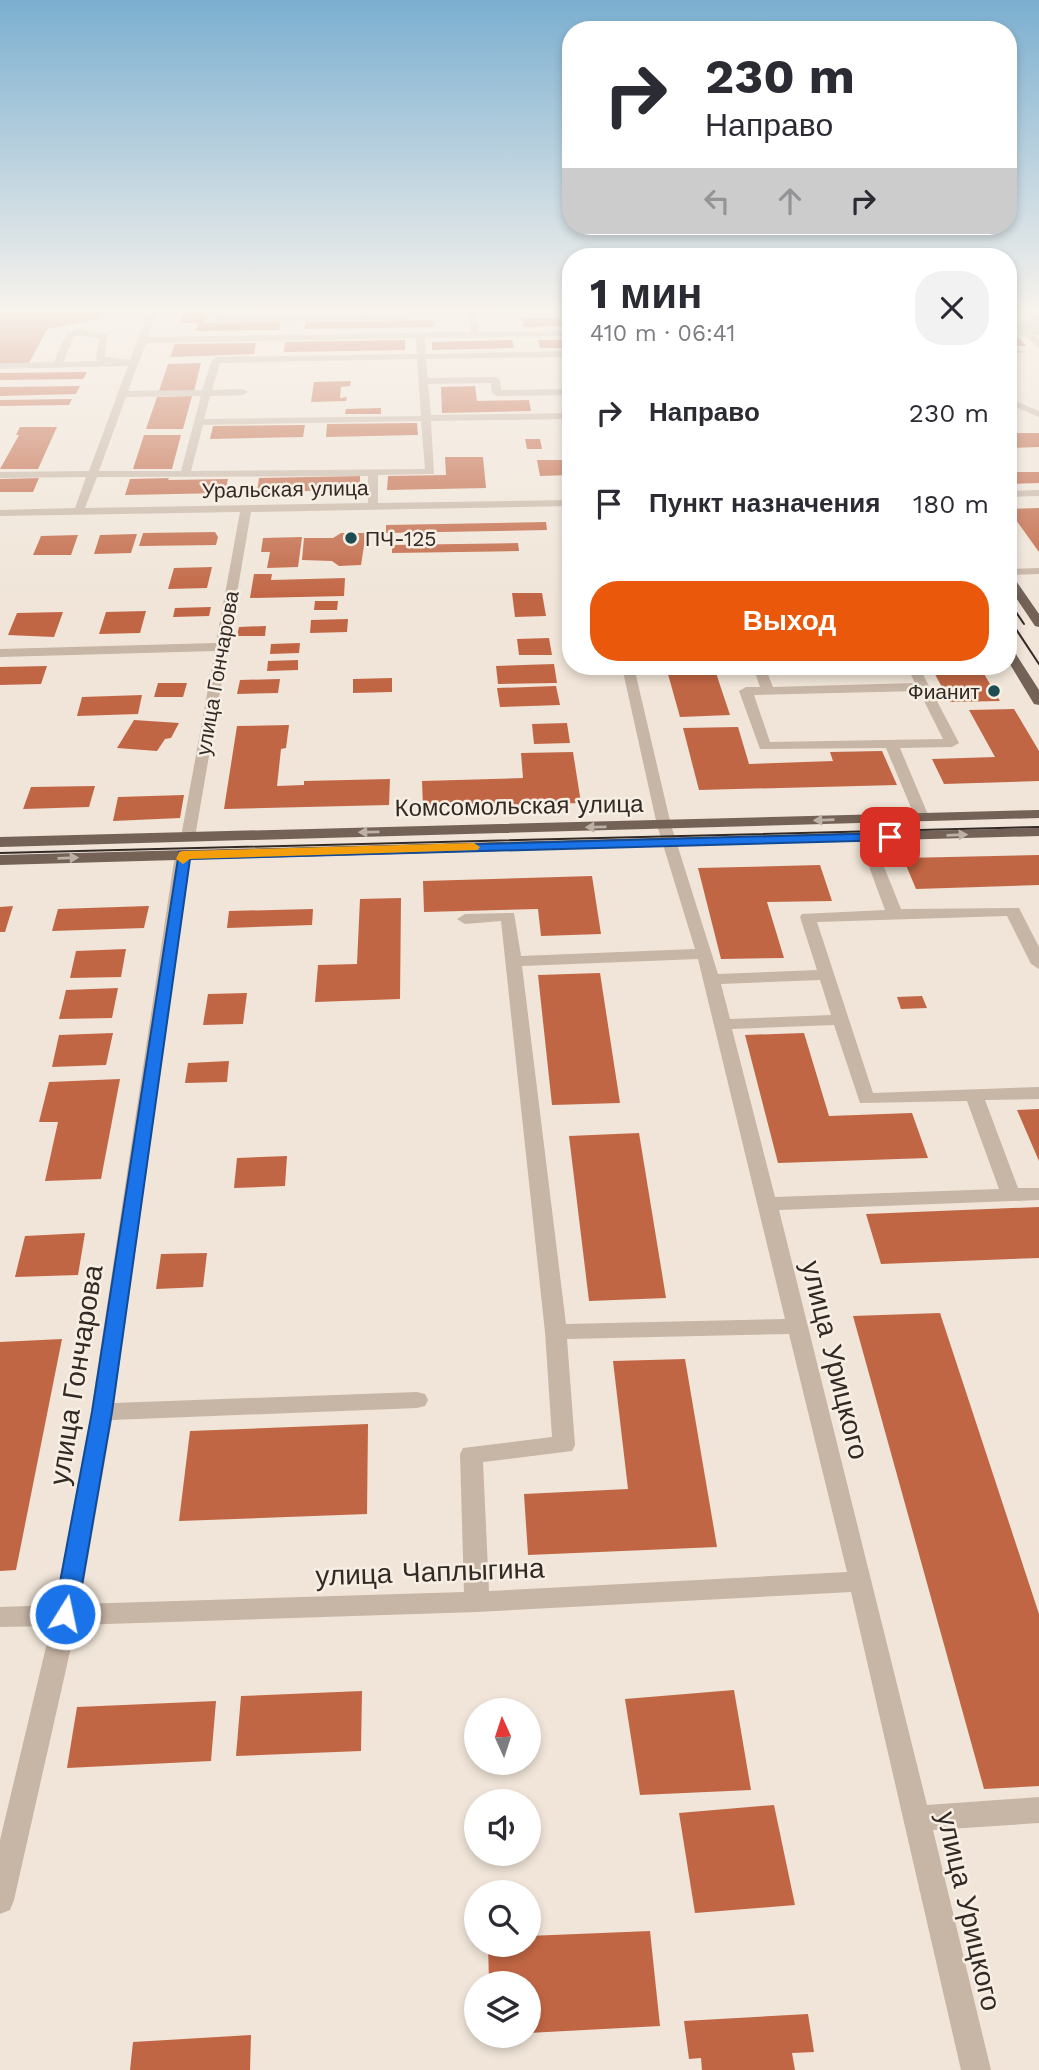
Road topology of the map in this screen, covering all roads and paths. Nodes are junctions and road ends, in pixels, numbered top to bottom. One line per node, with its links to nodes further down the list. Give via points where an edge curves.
1 (118, 405): 11 (street)
2 (204, 405): 8 (street)
3 (427, 405): 7 (street)
4 (1017, 405): 5 (street)
5 (1039, 414)
6 (562, 416): 7 (street)
7 (428, 418): 8 (street); 10 (street, via 430,472)
8 (200, 422): 9 (street)
9 (186, 472): 10 (street, via 185,476); 11 (street)
10 (373, 473): 16 (street)
11 (93, 474): 12 (street); 18 (street)
12 (0, 475)
13 (1017, 494): 14 (street)
14 (1039, 494)
15 (562, 503): 16 (street, Уральская улица)
16 (373, 507): 17 (street, Уральская улица)
17 (246, 509): 18 (street, Уральская улица); 24 (street, улица Гончарова)
18 (79, 511): 19 (street, Уральская улица)
19 (0, 513)
20 (1039, 571): 21 (street)
21 (1017, 573)
22 (1017, 588): 23 (main road)
23 (1039, 623)
24 (222, 646): 25 (street); 40 (street, улица Гончарова)
25 (0, 653)
26 (1017, 666): 32 (main road)
27 (630, 675): 37 (street, улица Урицкого)
28 (762, 675): 31 (street)
29 (917, 675): 30 (street)
30 (923, 687): 31 (street); 33 (street, via 953,743)
31 (768, 691): 33 (street, via 746,691 765,746)
32 (1039, 701)
33 (891, 744): 35 (street)
34 (1039, 814): 35 (main road, Комсомольская улица)
35 (922, 817): 37 (main road, Комсомольская улица, one-way to 37)
36 (1039, 832): 38 (main road, Комсомольская улица, one-way to 36)
37 (667, 833): 38 (main road, Комсомольская улица); 40 (main road, Комсомольская улица); 44 (street, улица Урицкого)
38 (864, 838): 42 (street)
39 (0, 842): 40 (main road, Комсомольская улица)
40 (186, 846): 41 (main road, Комсомольская улица, one-way to 40); 59 (street, улица Гончарова)
41 (0, 860)
42 (895, 915): 46 (street, via 1013,911); 47 (street, via 808,917)
43 (465, 919): 45 (street, via 508,916)
44 (705, 954): 45 (street); 48 (street, улица Урицкого)
45 (512, 961): 57 (street)
46 (1039, 964)
47 (827, 975): 48 (street); 49 (street)
48 (711, 979): 50 (street, улица Урицкого)
49 (841, 1020): 50 (street); 52 (street, via 866,1099)
50 (721, 1024): 55 (street, улица Урицкого)
51 (1039, 1093): 52 (street)
52 (974, 1095): 54 (street)
53 (1039, 1194): 54 (street)
54 (1011, 1195): 55 (street)
55 (765, 1203): 56 (street, улица Урицкого)
56 (796, 1326): 57 (street); 60 (street, улица Урицкого)
57 (556, 1332): 61 (street, via 564,1445 471,1454)
58 (417, 1400): 59 (street)
59 (102, 1412): 62 (street, улица Гончарова)
60 (861, 1581): 61 (street, улица Чаплыгина); 65 (street, улица Урицкого)
61 (477, 1602): 62 (street, улица Чаплыгина)
62 (65, 1614): 63 (street, улица Чаплыгина); 66 (street, улица Гончарова)
63 (0, 1617)
64 (1039, 1810): 65 (street)
65 (917, 1818): 67 (street, улица Урицкого)
66 (0, 1900)
67 (976, 2070)

